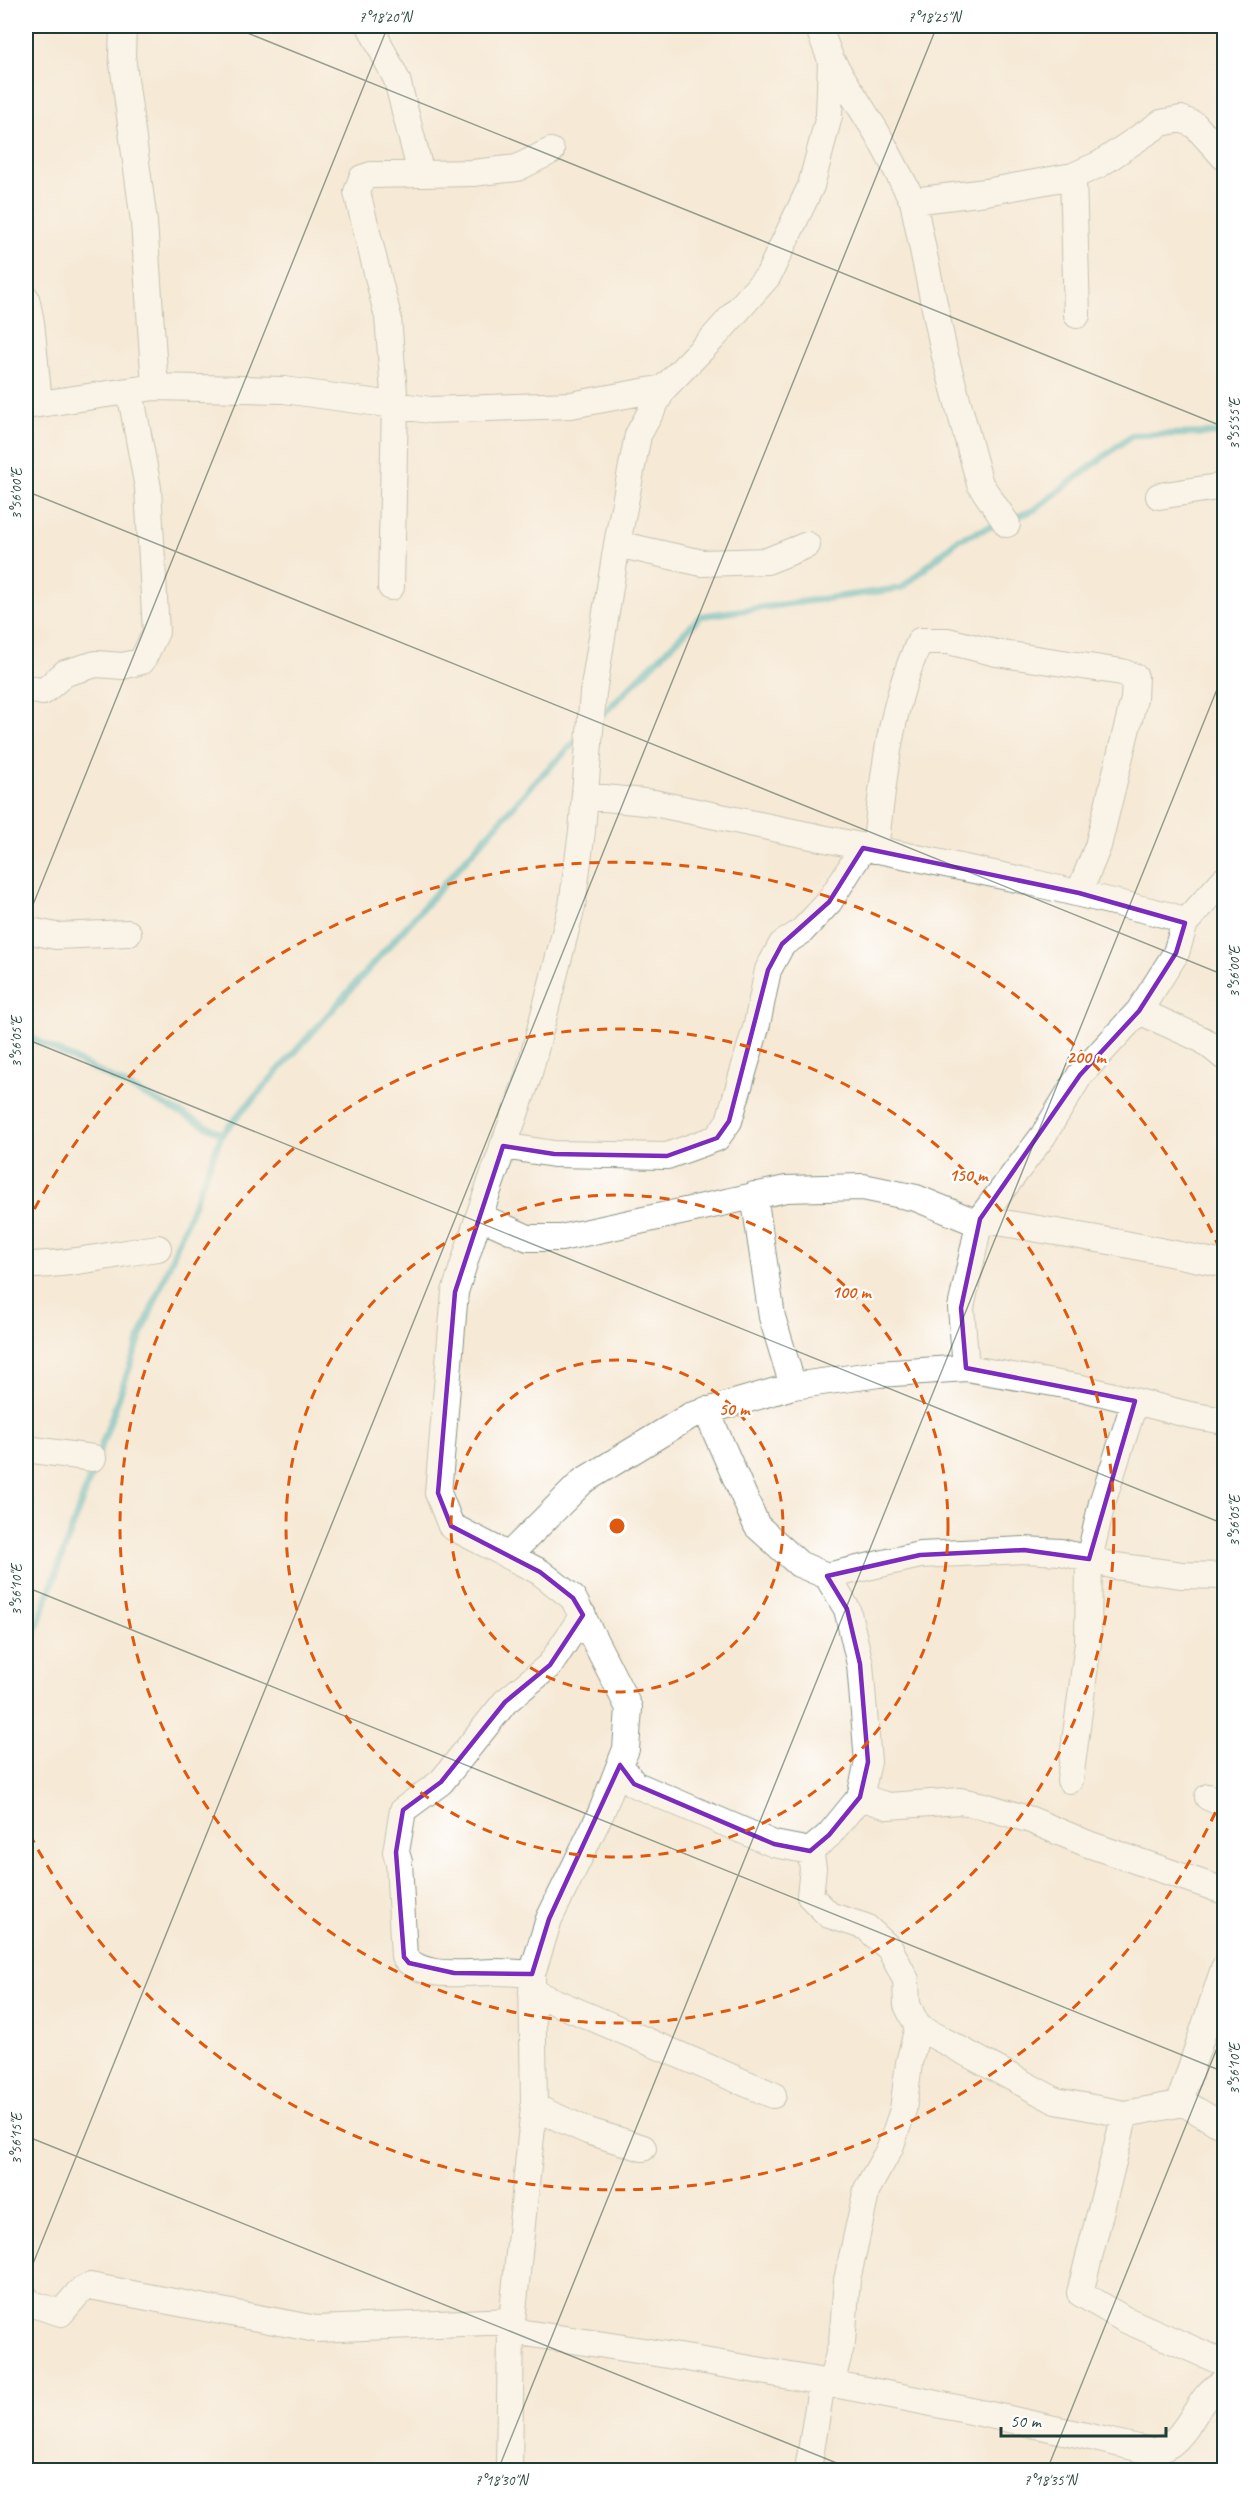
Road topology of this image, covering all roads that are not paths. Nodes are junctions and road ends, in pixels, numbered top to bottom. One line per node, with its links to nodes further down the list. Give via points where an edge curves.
1 (123, 26): 13 (street, via 122,56 144,222)
2 (370, 26): 7 (street, via 397,80)
3 (818, 26): 4 (street)
4 (831, 60): 9 (street, via 877,133); 12 (street, via 830,116 811,186 768,276)
5 (550, 151): 7 (street, via 517,168)
6 (1224, 158): 8 (street, via 1196,125 1181,120 1161,123 1100,164)
7 (422, 174): 15 (street, via 371,175 362,178 357,192 388,317)
8 (1073, 176): 9 (street); 11 (street)
9 (913, 201): 18 (street, via 944,352 980,484)
10 (26, 298): 14 (street, via 31,322)
11 (1077, 315)
12 (664, 388): 15 (street, via 571,405 430,410); 19 (street, via 639,435)
13 (142, 389): 14 (street); 15 (street, via 284,390); 22 (street, via 156,632 142,661 123,666 96,664 65,673 43,692)
14 (32, 405)
15 (395, 405): 21 (street)
16 (1224, 486): 17 (street)
17 (1159, 496)
18 (1007, 524)
19 (617, 544): 20 (street, via 702,563 767,561); 23 (street, via 593,693)
20 (807, 545)
21 (391, 587)
22 (26, 688)
23 (585, 796): 24 (street, via 654,803); 32 (street, via 572,906 528,1077)
24 (869, 849): 26 (street); 26 (street, via 896,716 920,641 948,641 996,653 1122,672 1135,677 1134,699 1098,846); 32 (street, via 829,902 801,932 782,944 768,970 729,1121 717,1138 667,1156 554,1154)
25 (1224, 880): 27 (street)
26 (1079, 893): 27 (street)
27 (1185, 923): 30 (street, via 1176,953)
28 (26, 930): 29 (street, via 56,936)
29 (128, 933)
30 (1139, 1011): 31 (street); 35 (street, via 1080,1075 1042,1136)
31 (1221, 1047)
32 (504, 1146): 34 (street)
33 (754, 1195): 34 (street, via 561,1238 528,1238); 35 (street, via 786,1189 863,1187 916,1198 970,1220); 40 (street, via 771,1317)
34 (479, 1216): 46 (street, via 455,1292 438,1493 451,1527)
35 (980, 1219): 37 (street); 39 (street, via 961,1308)
36 (158, 1248): 38 (street, via 53,1265)
37 (1223, 1261)
38 (26, 1265)
39 (966, 1368): 40 (street, via 879,1374); 41 (street)
40 (793, 1386): 42 (street)
41 (1135, 1401): 43 (street); 47 (street, via 1102,1503)
42 (706, 1410): 46 (street, via 583,1481); 48 (street, via 757,1526 799,1564)
43 (1224, 1421)
44 (26, 1449): 45 (street)
45 (93, 1458)
46 (508, 1556): 50 (street, via 540,1572 573,1598)
47 (1089, 1559): 48 (street, via 1061,1552 1024,1550 920,1555); 49 (street, via 1182,1575); 52 (street, via 1088,1643)
48 (827, 1576): 53 (street, via 847,1609 860,1664 868,1762)
49 (1224, 1576)
50 (583, 1615): 51 (street, via 629,1708 626,1749); 57 (street, via 550,1665 505,1702 441,1782 403,1810 396,1852 404,1957 409,1963 426,1970)
51 (620, 1765): 54 (street, via 634,1784 774,1844); 57 (street, via 549,1919)
52 (1070, 1780)
53 (860, 1797): 54 (street, via 829,1835); 55 (street, via 888,1806 960,1801 984,1806)
54 (810, 1851): 58 (street, via 810,1896 829,1915 866,1927 890,1949 906,1980 907,2005)
55 (1224, 1892)
56 (1224, 1968): 60 (street, via 1183,2092)
57 (532, 1983): 59 (street); 61 (street)
58 (918, 2027): 62 (street, via 1056,2101); 69 (street, via 900,2119 890,2148 867,2189 847,2280 842,2342)
59 (773, 2095)
60 (1184, 2103): 62 (street); 63 (street)
61 (534, 2107): 64 (street, via 588,2131); 66 (street)
62 (1125, 2114): 67 (street, via 1080,2293 1124,2319)
63 (1224, 2127)
64 (643, 2148)
65 (26, 2298): 66 (street, via 61,2313 79,2292 90,2286 316,2329)
66 (511, 2326): 69 (street); 70 (street)
67 (1224, 2363)
68 (1224, 2382): 69 (street, via 1214,2387 1172,2443 1155,2452 968,2409)
69 (827, 2383): 71 (street)
70 (509, 2470)
71 (808, 2470)

